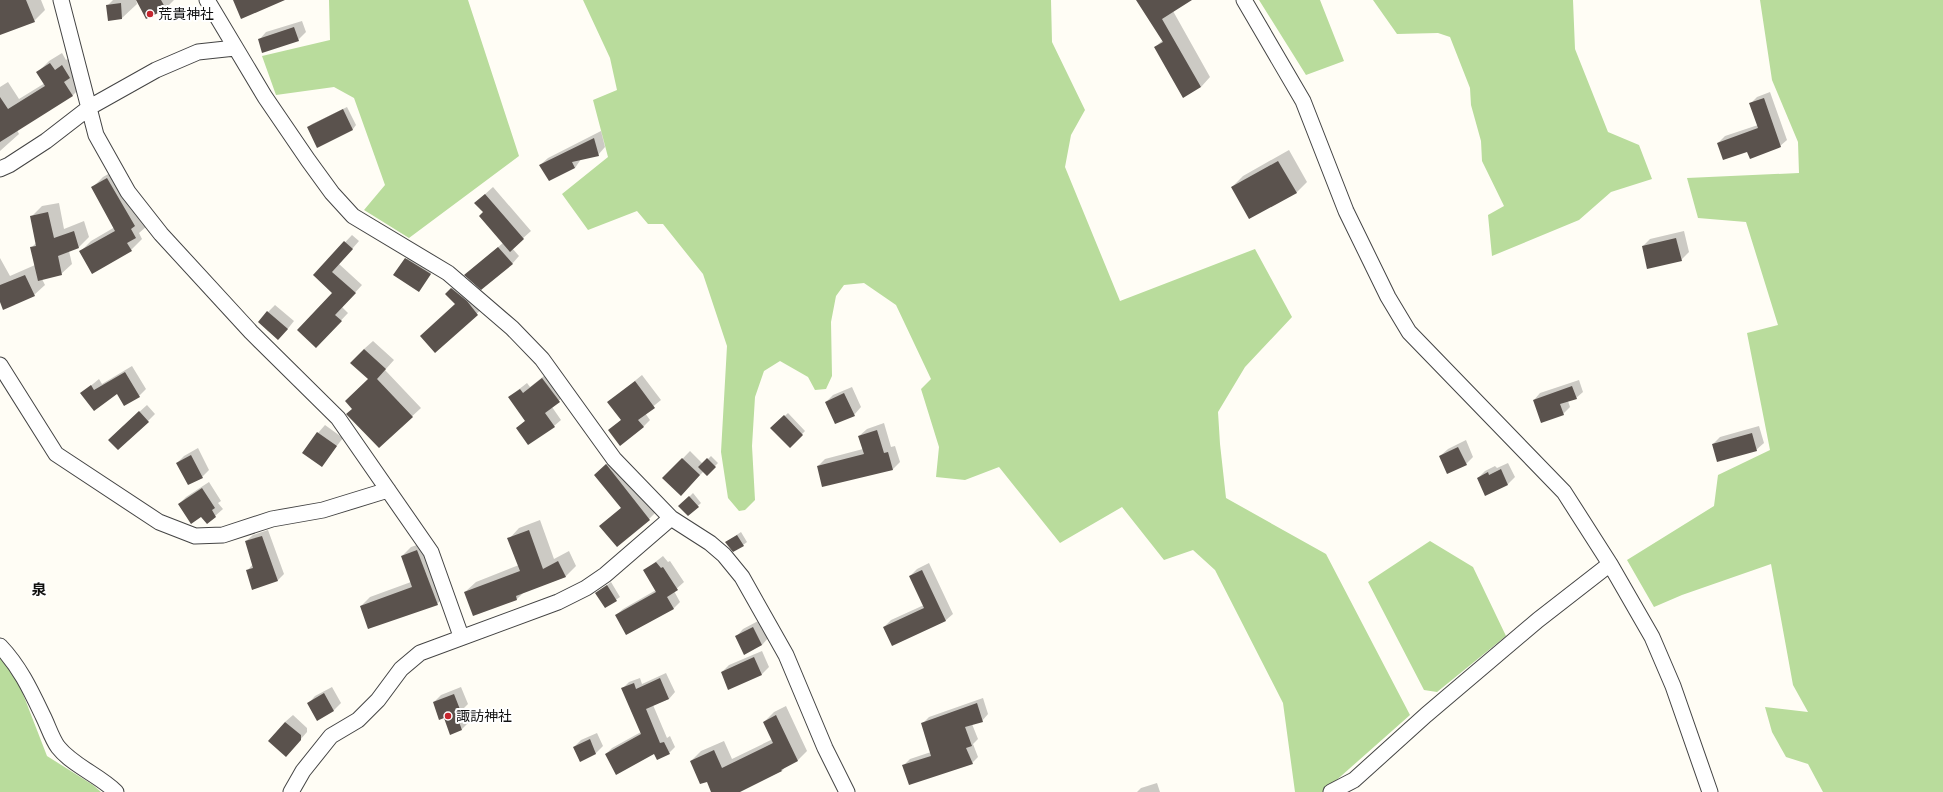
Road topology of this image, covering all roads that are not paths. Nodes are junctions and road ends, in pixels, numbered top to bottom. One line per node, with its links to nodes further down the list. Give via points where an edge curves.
1 (61, 0): 5 (street)
2 (207, 0): 4 (street)
3 (1244, 0): 10 (street, via 1303,101 1346,210 1408,332 1564,492)
4 (235, 48): 5 (street, via 198,52 156,70); 9 (street, via 308,160 353,216 448,273 512,328 542,359 614,459)
5 (90, 107): 6 (street, via 46,141); 8 (street, via 96,135 128,192 161,234 251,332 338,418)
6 (0, 169)
7 (0, 365): 8 (street, via 56,454 159,522 195,536 223,535 272,519 323,510)
8 (388, 490): 11 (street, via 431,552)
9 (671, 518): 11 (street, via 586,588 558,602); 15 (street, via 710,543 742,577 786,655 825,748)
10 (1610, 564): 16 (street, via 1538,620 1354,780); 17 (street, via 1652,637 1673,686)
11 (461, 636): 14 (street, via 420,653 401,669 358,720 331,736 319,749)
12 (0, 646): 13 (street, via 26,680 58,746)
13 (116, 792)
14 (291, 792)
15 (847, 792)
16 (1331, 792)
17 (1710, 792)

